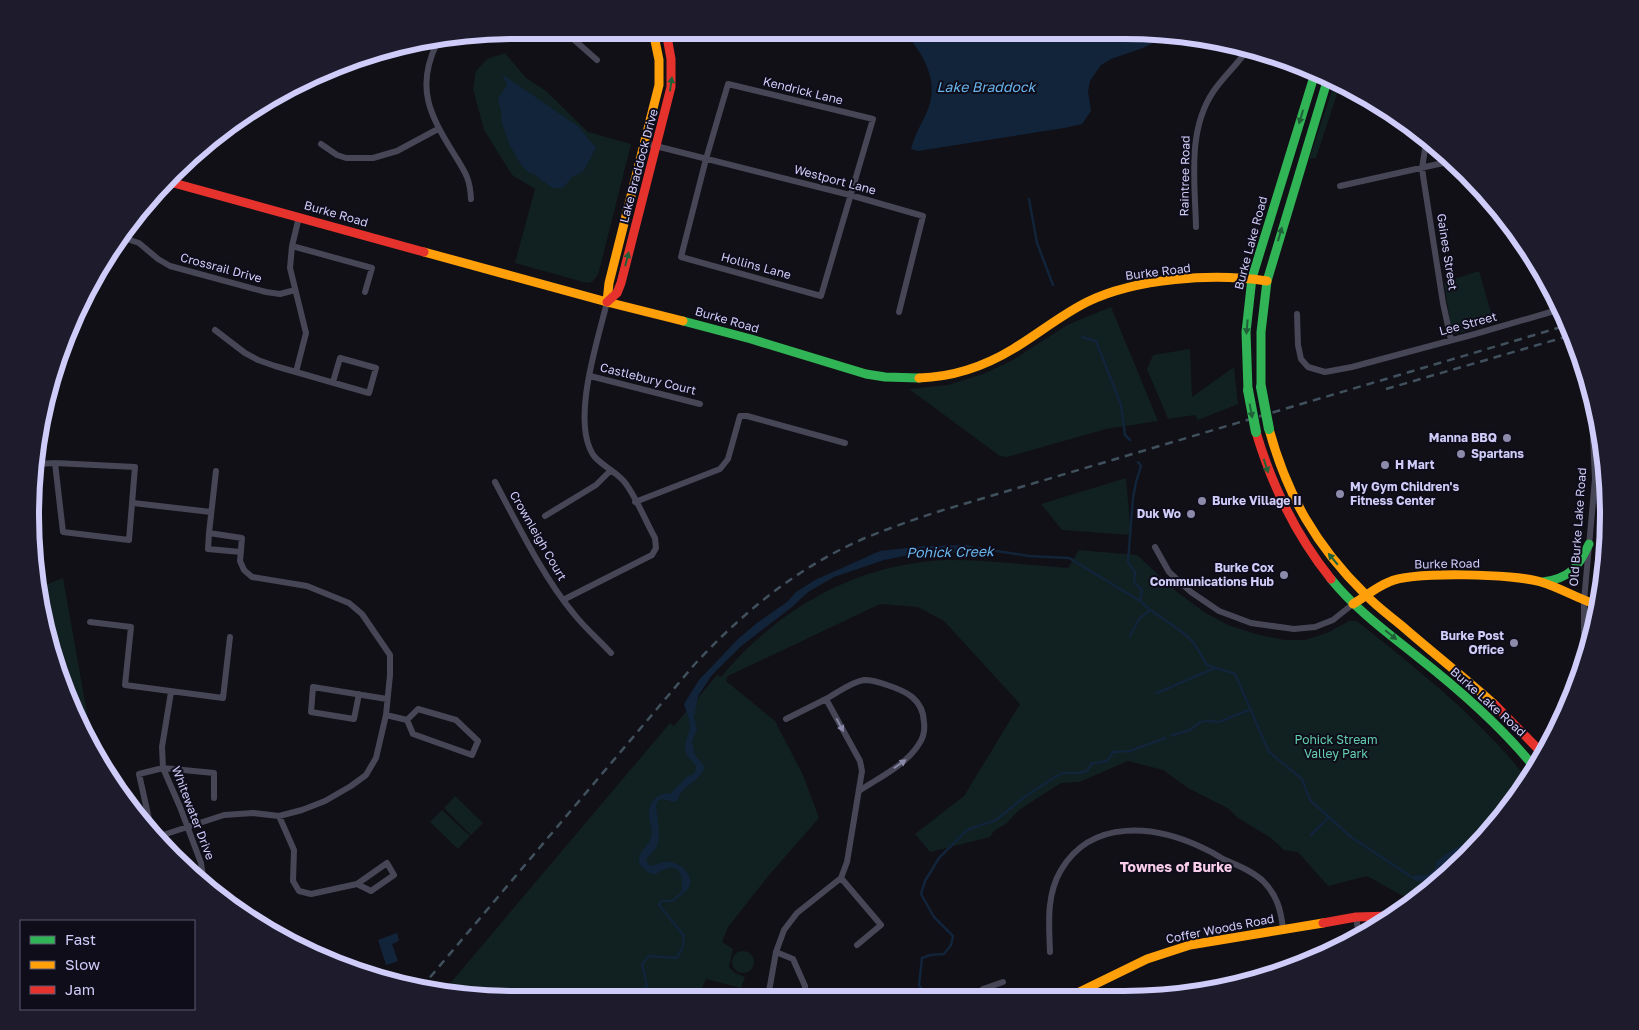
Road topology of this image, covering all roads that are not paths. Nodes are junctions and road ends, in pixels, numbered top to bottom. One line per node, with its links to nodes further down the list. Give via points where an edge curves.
1 (574, 39): 6 (street)
2 (655, 39): 10 (main road, Lake Braddock Drive, via 660,72)
3 (668, 39): 12 (main road, Lake Braddock Drive, one-way to 3, via 673,72)
4 (436, 46): 9 (street, via 428,68 426,87 431,115)
5 (1244, 54): 22 (street, Raintree Road, via 1214,92 1200,122 1195,151)
6 (597, 60)
7 (1313, 78): 25 (main road, Burke Lake Road, one-way to 25)
8 (1326, 84): 26 (main road, Burke Lake Road, one-way to 8)
9 (438, 129): 11 (street, via 397,151 373,158 346,158); 20 (street, via 469,179)
10 (644, 142): 12 (street, Westport Lane); 29 (main road, Lake Braddock Drive, via 609,283)
11 (321, 144)
12 (656, 146): 14 (street, Westport Lane); 29 (main road, Lake Braddock Drive, one-way to 12, via 621,284)
13 (1425, 147): 16 (street, Gaines Street)
14 (706, 159): 19 (street, Westport Lane); 19 (street, Kendrick Lane, via 728,84 872,119); 19 (street, Hollins Lane, via 681,257 821,296)
15 (1444, 163): 16 (street)
16 (1422, 168): 18 (street); 34 (street, Gaines Street, via 1443,303)
17 (173, 183): 21 (main road, Burke Road)
18 (1340, 186)
19 (850, 195): 31 (street, Westport Lane, via 923,216)
20 (472, 200)
21 (299, 217): 24 (street); 29 (main road, Burke Road)
22 (1196, 227)
23 (127, 239): 27 (street, Crossrail Drive, via 139,243 170,266 266,292 280,294)
24 (292, 246): 27 (street, via 290,268); 28 (street, via 372,268)
25 (1252, 278): 26 (main road, Burke Road); 29 (main road, Burke Road, via 1152,282 1117,290 1079,307 988,363 956,374 919,378 866,374 751,339); 60 (main road, Burke Lake Road, one-way to 60, bridge, via 1246,362 1256,432 1270,477 1296,531 1318,564)
26 (1267, 281): 56 (main road, Burke Lake Road, one-way to 26, bridge, via 1330,556 1307,523 1287,482 1269,429 1261,387 1261,332)
27 (294, 290): 35 (street, via 306,334)
28 (365, 292)
29 (608, 302): 36 (street, Lake Braddock Drive)
30 (1554, 311): 34 (street, Lee Street)
31 (899, 312)
32 (1297, 314): 34 (street, Lee Street, via 1299,353 1308,367 1325,372)
33 (215, 330): 35 (street, via 244,353)
34 (1452, 340)
35 (296, 372): 37 (street)
36 (590, 376): 38 (street, Castlebury Court); 44 (street, Lake Braddock Drive, via 585,398 586,435 595,456)
37 (333, 382): 37 (street, via 369,393 376,368 340,358)
38 (700, 404)
39 (1593, 432): 40 (street, Old Burke Lake Road)
40 (1593, 442): 52 (street, Old Burke Lake Road, via 1595,479)
41 (845, 443): 48 (street, via 740,416 728,459 720,469)
42 (55, 463): 43 (street); 47 (street, via 135,467); 47 (street, via 63,532 128,540)
43 (42, 464)
44 (610, 470): 48 (street, Crownleigh Court, via 626,484); 50 (street, via 596,485)
45 (216, 471): 49 (street)
46 (495, 482): 57 (street, Crownleigh Court)
47 (133, 502): 49 (street)
48 (635, 502): 57 (street, Crownleigh Court, via 655,538 656,548 652,555)
49 (211, 512): 51 (street)
50 (545, 516)
51 (209, 533): 54 (street, via 242,538); 54 (street, via 208,549)
52 (1588, 544): 55 (main road, via 1580,564 1570,574); 58 (street, Old Burke Lake Road)
53 (1155, 548): 60 (street, Burke Road, via 1169,572 1191,592 1219,611 1251,623 1294,629 1315,627 1333,620)
54 (241, 552): 67 (street, via 244,570 252,577 306,586 350,603 362,614 390,655)
55 (1541, 582): 56 (main road, Burke Road, via 1514,577 1425,575 1390,581); 58 (main road, Burke Road)
56 (1365, 595): 60 (main road, Burke Road); 72 (main road, Burke Lake Road, via 1490,701)
57 (563, 600): 64 (street, Crownleigh Court, via 574,616)
58 (1584, 601): 59 (main road, Burke Road); 63 (street, Old Burke Lake Road)
59 (1592, 603)
60 (1353, 604): 73 (main road, Burke Lake Road, one-way to 73, via 1475,704 1514,741)
61 (90, 622): 65 (street, via 131,627 125,685)
62 (230, 637): 65 (street, via 223,698)
63 (1584, 638)
64 (611, 653)
65 (171, 692): 74 (street, Whitewater Drive)
66 (359, 694): 66 (street, via 313,687 311,712 354,719); 67 (street)
67 (386, 699): 69 (street)
68 (826, 699): 70 (street); 75 (street, one-way to 75, via 860,761); 75 (street, one-way to 68, via 906,760 925,731 924,716 913,696 876,681 858,681)
69 (386, 715): 71 (street); 77 (street, via 376,758 366,775 326,801)
70 (786, 719)
71 (407, 720): 71 (street, via 413,734 472,755 478,742 456,720 418,708)
72 (1539, 748)
73 (1531, 762)
74 (162, 768): 76 (street, via 214,773); 78 (street, via 139,774); 79 (street, Whitewater Drive)
75 (859, 791): 82 (street, via 847,862)
76 (214, 798)
77 (280, 816): 79 (street, via 224,814); 83 (street, via 294,850 293,881 298,891 311,894)
78 (150, 819)
79 (188, 826): 80 (street); 81 (street, Whitewater Drive)
80 (163, 835)
81 (203, 874)
82 (841, 878): 88 (street, via 881,926); 89 (street, via 792,918)
83 (357, 884): 83 (street, via 387,863 394,875 372,891)
84 (1380, 916): 85 (main road, Coffer Woods Road)
85 (1356, 917): 86 (main road, Coffer Woods Road); 87 (street)
86 (1283, 929): 90 (street, via 1278,901 1263,881 1252,873 1195,845 1154,833 1127,830 1081,845 1060,871 1049,910); 95 (main road, Coffer Woods Road, via 1178,948)
87 (1358, 929)
88 (857, 945)
89 (776, 952): 92 (street); 93 (street, via 793,960)
90 (1050, 952)
91 (1003, 982): 94 (street)
92 (769, 991)
93 (805, 991)
94 (984, 991)
95 (1080, 991)

